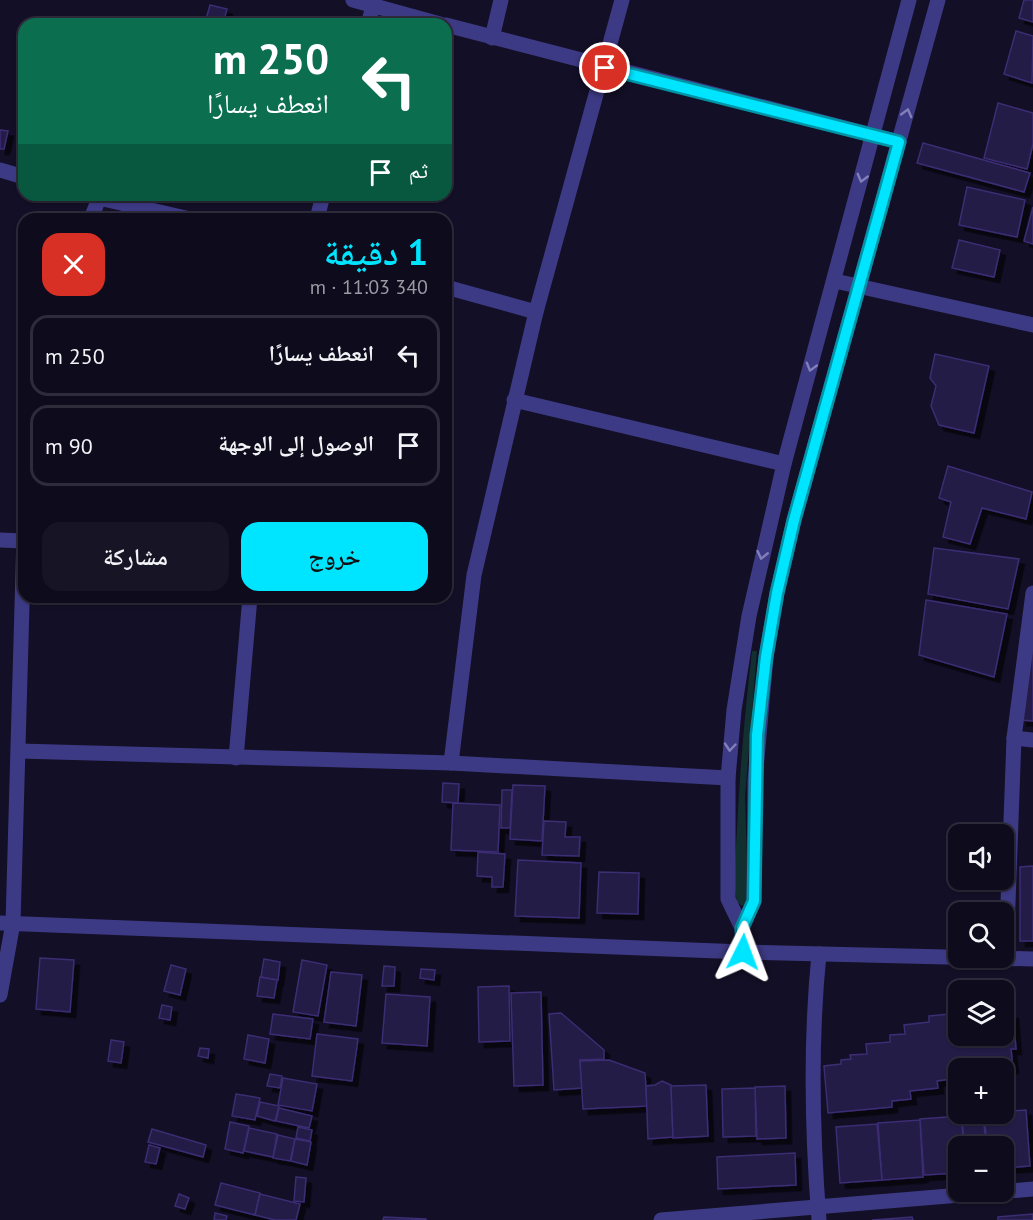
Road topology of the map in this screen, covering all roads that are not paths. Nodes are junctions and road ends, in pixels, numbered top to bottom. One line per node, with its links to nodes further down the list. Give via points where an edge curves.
1 (353, 0): 6 (street)
2 (501, 0): 10 (street)
3 (622, 0): 11 (street)
4 (909, 0): 12 (street)
5 (938, 0): 13 (street, one-way to 5)
6 (373, 7): 7 (street); 8 (street)
7 (370, 18)
8 (416, 18)
9 (452, 28): 10 (street)
10 (492, 38): 11 (street)
11 (605, 68): 12 (street); 21 (street)
12 (873, 135): 13 (street); 18 (street, one-way to 18)
13 (899, 142): 19 (street)
14 (0, 171): 15 (street)
15 (18, 176)
16 (115, 201): 17 (street)
17 (165, 213)
18 (835, 281): 19 (street); 24 (street, one-way to 24)
19 (860, 288): 22 (street); 38 (street, via 777,593 757,735 754,901)
20 (452, 289): 21 (street)
21 (536, 312): 23 (street)
22 (1033, 325)
23 (514, 400): 24 (street); 34 (street, via 474,575)
24 (784, 464): 35 (street, one-way to 35, via 749,616)
25 (18, 538): 26 (street)
26 (0, 540)
27 (1033, 593): 30 (street)
28 (22, 603): 32 (street)
29 (249, 603): 33 (street)
30 (1014, 738): 31 (street); 36 (street)
31 (1033, 740)
32 (19, 751): 33 (street); 37 (street)
33 (236, 758): 34 (street)
34 (451, 763): 35 (street)
35 (728, 777): 38 (street, via 728,899)
36 (1008, 902)
37 (6, 923): 39 (street); 44 (street)
38 (742, 928): 39 (street)
39 (743, 952): 40 (street)
40 (819, 954): 41 (street); 46 (street, via 812,1107)
41 (948, 957)
42 (1014, 958): 43 (street)
43 (1033, 959)
44 (0, 995)
45 (1033, 1189): 46 (street)
46 (819, 1214): 47 (street)
47 (661, 1220)

